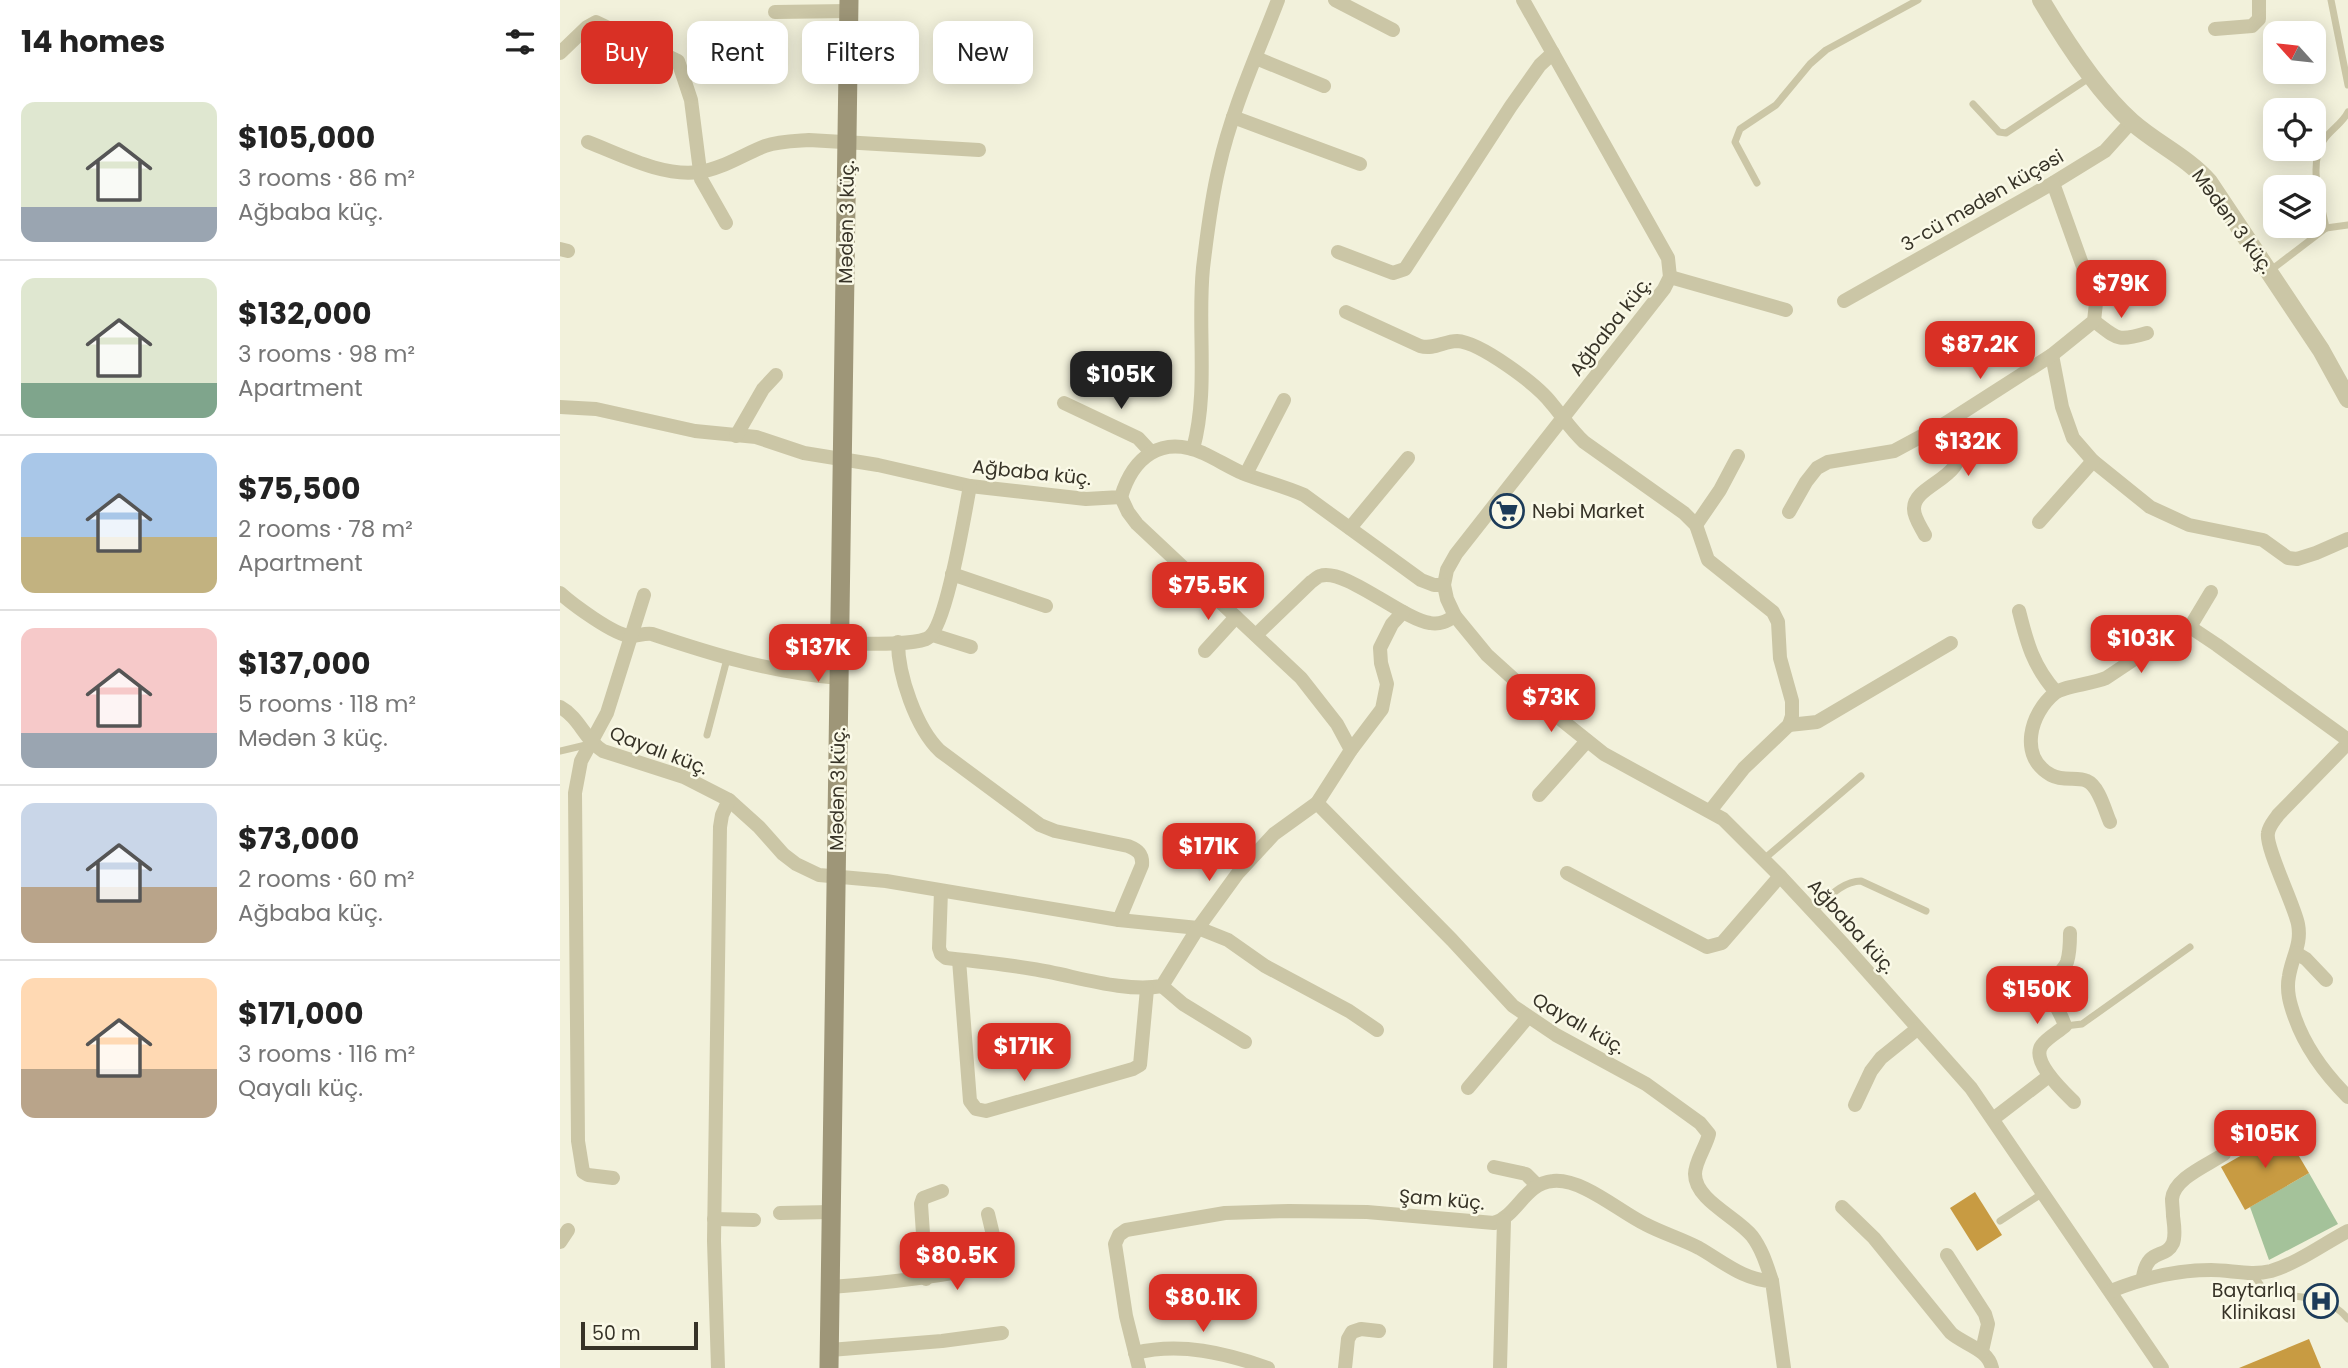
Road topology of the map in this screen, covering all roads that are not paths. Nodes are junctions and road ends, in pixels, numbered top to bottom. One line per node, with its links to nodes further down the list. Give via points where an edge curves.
1 (1278, 0): 14 (street)
2 (1335, 0): 11 (street)
3 (1523, 0): 13 (street, Ağbaba küç.)
4 (1918, 0): 28 (lane, via 1826,50 1776,105 1740,129 1735,142)
5 (2041, 0): 15 (street, Mədən 3 küç.)
6 (2259, 0): 10 (street, via 2259,19 2252,26)
7 (2331, 0): 16 (lane)
8 (849, 6): 9 (street); 23 (main road, Mədən 3 küç.)
9 (775, 12)
10 (2216, 29)
11 (1393, 30)
12 (560, 53): 26 (street, via 596,22 678,61 691,100)
13 (1553, 53): 34 (street, via 1511,106 1405,269 1393,273); 36 (street, Ağbaba küç., via 1668,258)
14 (1255, 58): 17 (street); 20 (street)
15 (2092, 76): 18 (lane, via 2006,134); 21 (street, Mədən 3 küç.)
16 (2348, 85)
17 (1324, 86)
18 (1973, 104)
19 (2348, 112): 27 (lane, via 2325,138 2317,157)
20 (1233, 117): 25 (street); 51 (street, via 1213,194 1203,270 1200,400)
21 (2132, 121): 29 (street, 3-cü mədən küçəsi, via 2105,150); 35 (street, Mədən 3 küç., via 2197,168)
22 (588, 142): 26 (street, via 667,169)
23 (848, 144): 24 (street); 26 (street, via 809,140 768,145); 55 (main road, Mədən 3 küç.)
24 (979, 150)
25 (1360, 164)
26 (700, 172): 30 (street)
27 (2318, 175)
28 (1757, 183)
29 (2053, 183): 37 (street, 3-cü mədən küçəsi); 40 (street, via 2096,303)
30 (726, 223)
31 (2348, 225): 32 (lane)
32 (2326, 228)
33 (2313, 238): 35 (lane)
34 (1338, 252)
35 (2270, 271): 44 (street, Mədən 3 küç.)
36 (1670, 277): 38 (street); 48 (street, Ağbaba küç.)
37 (1844, 301)
38 (1786, 310)
39 (1346, 312): 48 (street, via 1420,346 1457,341 1471,345 1536,386)
40 (2094, 321): 41 (street, via 2115,337); 42 (street)
41 (2147, 333)
42 (2052, 355): 49 (street); 56 (street, via 2068,426)
43 (776, 375): 50 (street)
44 (2348, 399)
45 (1284, 400): 57 (street)
46 (1064, 403): 52 (street, via 1138,438)
47 (560, 407): 50 (street, Ağbaba küç., via 596,409)
48 (1562, 418): 62 (street, via 1584,442); 67 (street, Ağbaba küç., via 1456,554)
49 (1946, 423): 60 (street, via 1895,451 1828,462 1817,468); 64 (street, via 1958,445 1958,457 1955,466 1914,504)
50 (736, 436): 55 (street, Ağbaba küç.)
51 (1194, 449): 52 (street, via 1164,447); 57 (street)
52 (1151, 452): 59 (street, via 1136,464)
53 (1738, 456): 62 (street)
54 (1408, 458): 63 (street)
55 (844, 459): 58 (street, Ağbaba küç.); 82 (main road, Mədən 3 küç.)
56 (2093, 461): 61 (street); 65 (street, via 2165,515 2263,540 2288,558 2316,553)
57 (1246, 474): 63 (street, via 1304,495)
58 (970, 486): 59 (street, Ağbaba küç., via 1086,499); 66 (street)
59 (1121, 497): 75 (street, via 1137,524)
60 (1789, 512)
61 (2039, 522)
62 (1696, 525): 89 (street, via 1708,559 1773,612 1792,701)
63 (1350, 528): 67 (street, via 1421,580)
64 (1925, 535)
65 (2348, 539)
66 (952, 574): 71 (street); 77 (street)
67 (1444, 585): 74 (street, Ağbaba küç.)
68 (2211, 592): 76 (street)
69 (560, 593): 79 (street, via 583,612)
70 (645, 596): 79 (street)
71 (1046, 606)
72 (2019, 611): 87 (street, via 2029,650)
73 (1403, 612): 74 (street, via 1429,623 1443,623); 78 (street, via 1345,579 1319,576); 94 (street, via 1380,648 1387,684 1382,709)
74 (1455, 616): 91 (street, Ağbaba küç., via 1502,670)
75 (1236, 617): 78 (street); 84 (street)
76 (2190, 627): 87 (street, via 2178,629 2106,678); 92 (street)
77 (933, 635): 80 (street); 83 (street)
78 (1256, 635): 94 (street, via 1318,698)
79 (631, 636): 85 (street, via 652,634); 93 (street, via 607,713)
80 (898, 642): 82 (street); 109 (street, via 901,669 918,718 940,751 1040,825 1138,850 1142,865)
81 (1951, 643): 89 (street, via 1817,722)
82 (840, 644): 86 (main road, Mədən 3 küç.)
83 (971, 647)
84 (1205, 651)
85 (727, 659): 86 (street); 90 (lane)
86 (839, 678): 105 (main road, Mədən 3 küç.)
87 (2056, 692): 101 (street, via 2035,723 2030,738 2032,757 2051,775 2094,786)
88 (560, 708): 93 (street, Qayalı küç., via 578,720)
89 (1789, 725): 100 (street, via 1744,768)
90 (707, 735)
91 (1587, 741): 97 (street); 100 (street, Ağbaba küç.)
92 (2348, 742): 113 (street, via 2278,815 2267,835 2297,921)
93 (592, 744): 95 (lane); 98 (street, Qayalı küç.); 131 (street, via 581,761 575,793 578,1141 583,1172)
94 (1351, 750): 99 (street)
95 (560, 751)
96 (1861, 776): 102 (lane)
97 (1539, 795)
98 (729, 800): 105 (street, Qayalı küç., via 796,864); 139 (street, via 720,827)
99 (1317, 803): 110 (street, via 1254,855); 118 (street, Qayalı küç.)
100 (1710, 811): 102 (street, Ağbaba küç.)
101 (2110, 822)
102 (1763, 859): 104 (street, Ağbaba küç.)
103 (1567, 873): 104 (street, via 1707,947 1722,943)
104 (1780, 876): 107 (street, Ağbaba küç.)
105 (836, 877): 106 (street, Qayalı küç.); 136 (main road, Mədən 3 küç.)
106 (941, 891): 109 (street, Qayalı küç.); 114 (street, via 939,948 946,958)
107 (1813, 911): 108 (lane, via 1854,881); 120 (street, Ağbaba küç.)
108 (1926, 911)
109 (1119, 920): 110 (street, Qayalı küç.)
110 (1198, 928): 116 (street); 121 (street, Qayalı küç., via 1228,940)
111 (2070, 933): 119 (street, via 2068,959 2049,986)
112 (2190, 947): 119 (lane, via 2082,1024)
113 (2297, 953): 115 (street); 125 (street, via 2288,987 2295,1020 2320,1067)
114 (959, 960): 117 (street); 117 (street, via 970,1101 976,1109 986,1111 1140,1065)
115 (2326, 980)
116 (1163, 986): 117 (street); 122 (street, via 1183,1004)
117 (1147, 989)
118 (1528, 1017): 124 (street); 148 (street, Qayalı küç., via 1646,1084 1700,1123 1709,1134 1694,1172 1697,1186 1753,1237)
119 (2065, 1026): 123 (street, via 2039,1051)
120 (1917, 1029): 127 (street, via 1881,1058); 128 (street, Ağbaba küç.)
121 (1377, 1030)
122 (1245, 1042)
123 (2049, 1076): 126 (street); 128 (street)
124 (1468, 1088)
125 (2348, 1097)
126 (2074, 1102)
127 (1855, 1105)
128 (1993, 1119): 134 (street, Ağbaba küç.)
129 (2224, 1154): 146 (street, via 2180,1182 2172,1199 2172,1244 2151,1257)
130 (1494, 1167): 132 (street, via 1526,1174)
131 (613, 1178)
132 (1537, 1185): 141 (street, Şam küç.); 148 (street, via 1571,1184 1744,1274)
133 (942, 1191): 147 (street, via 923,1198 921,1204)
134 (2043, 1193): 142 (lane); 150 (street, Ağbaba küç.)
135 (1842, 1207): 154 (street, via 1874,1238 1951,1333)
136 (831, 1212): 137 (street); 149 (main road, Mədən 3 küç.)
137 (780, 1213)
138 (988, 1213): 147 (street, via 999,1253 995,1265)
139 (714, 1219): 140 (street); 157 (street)
140 (754, 1220)
141 (1504, 1220): 156 (street, Şam küç., via 1289,1210 1225,1213 1126,1230 1115,1244); 160 (street)
142 (2000, 1221)
143 (2348, 1231): 145 (street, via 2290,1263)
144 (1947, 1255): 154 (street, via 1985,1314 1988,1324)
145 (2253, 1274): 146 (street, via 2207,1270); 151 (lane, via 2264,1290 2324,1301)
146 (2143, 1278): 150 (street)
147 (926, 1279): 149 (street)
148 (1772, 1281): 161 (street)
149 (831, 1287): 155 (main road, Mədən 3 küç.)
150 (2110, 1291): 163 (street, Ağbaba küç.)
151 (2348, 1319)
152 (1379, 1331): 159 (street, via 1352,1332)
153 (1002, 1333): 155 (street)
154 (1982, 1351): 162 (street)
155 (830, 1359)
156 (1137, 1361): 158 (street, via 1157,1348 1184,1348)
157 (718, 1368)
158 (1268, 1368)
159 (1345, 1368)
160 (1500, 1368)
161 (1784, 1368)
162 (1992, 1368)
163 (2162, 1368)

